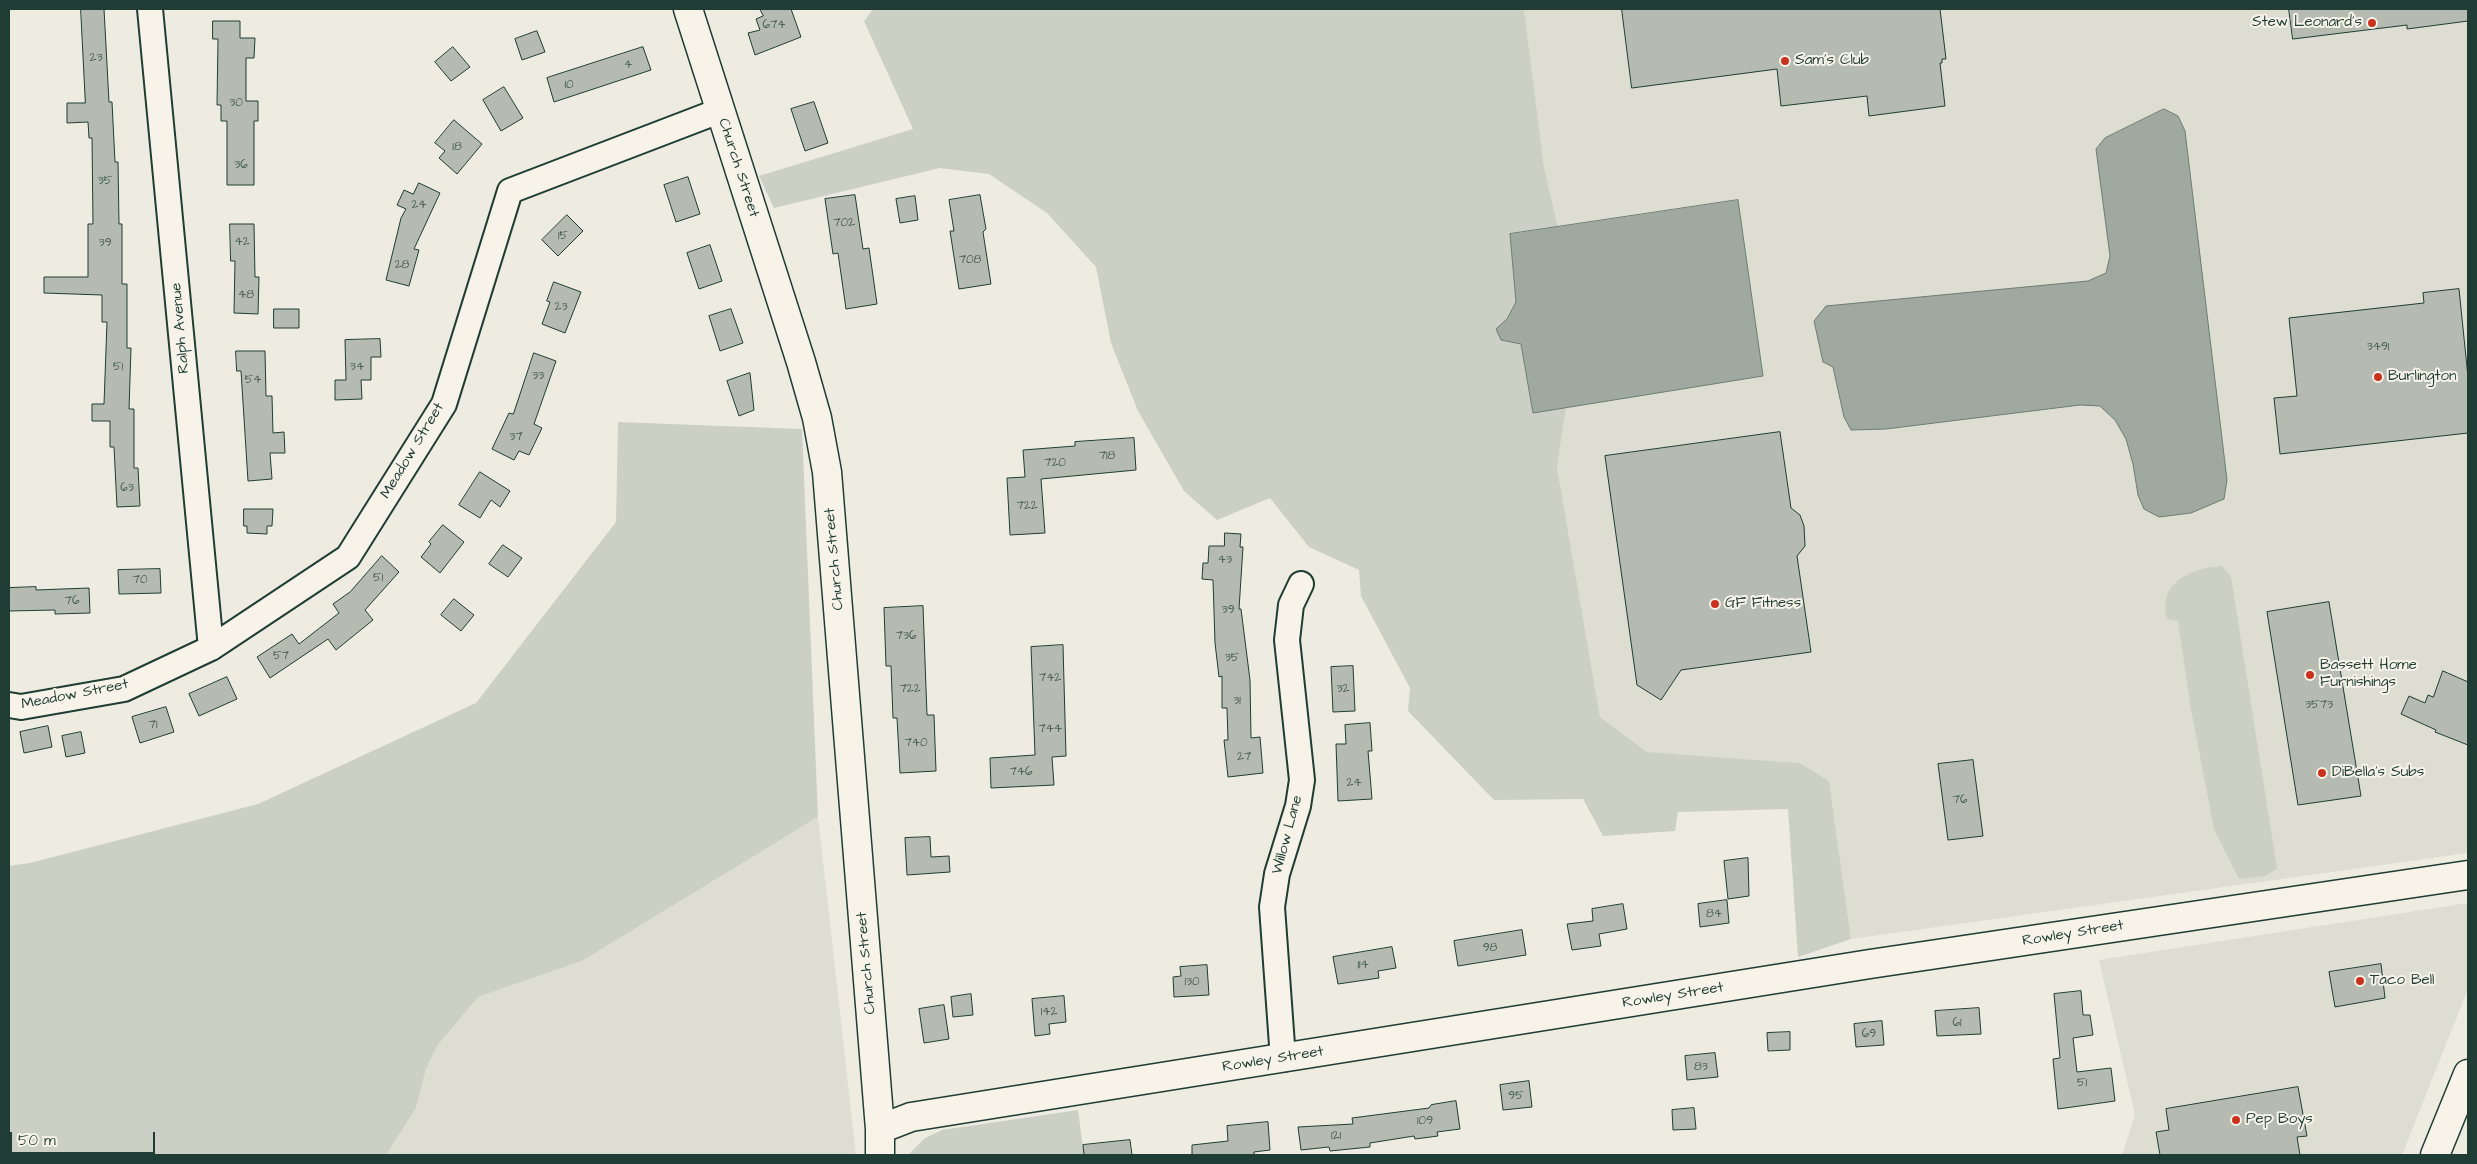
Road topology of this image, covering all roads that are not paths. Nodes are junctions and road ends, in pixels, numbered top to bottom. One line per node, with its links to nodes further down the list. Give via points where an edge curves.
1 (150, 9): 5 (street, Ralph Avenue)
2 (688, 9): 3 (main road, Church Street)
3 (720, 111): 5 (street, Meadow Street, via 510,192 444,404 348,557); 10 (main road, Church Street, via 801,362 827,472)
4 (1301, 584): 8 (street, Willow Lane, via 1291,605 1287,640 1302,780 1298,806 1276,874 1272,907)
5 (211, 648): 6 (street, Meadow Street, via 124,689 21,708)
6 (9, 705)
7 (2468, 875): 8 (main road, Rowley Street, via 1870,964)
8 (1283, 1059): 10 (main road, Rowley Street, via 911,1117)
9 (2468, 1074): 11 (main road)
10 (880, 1142)
11 (2436, 1155)

